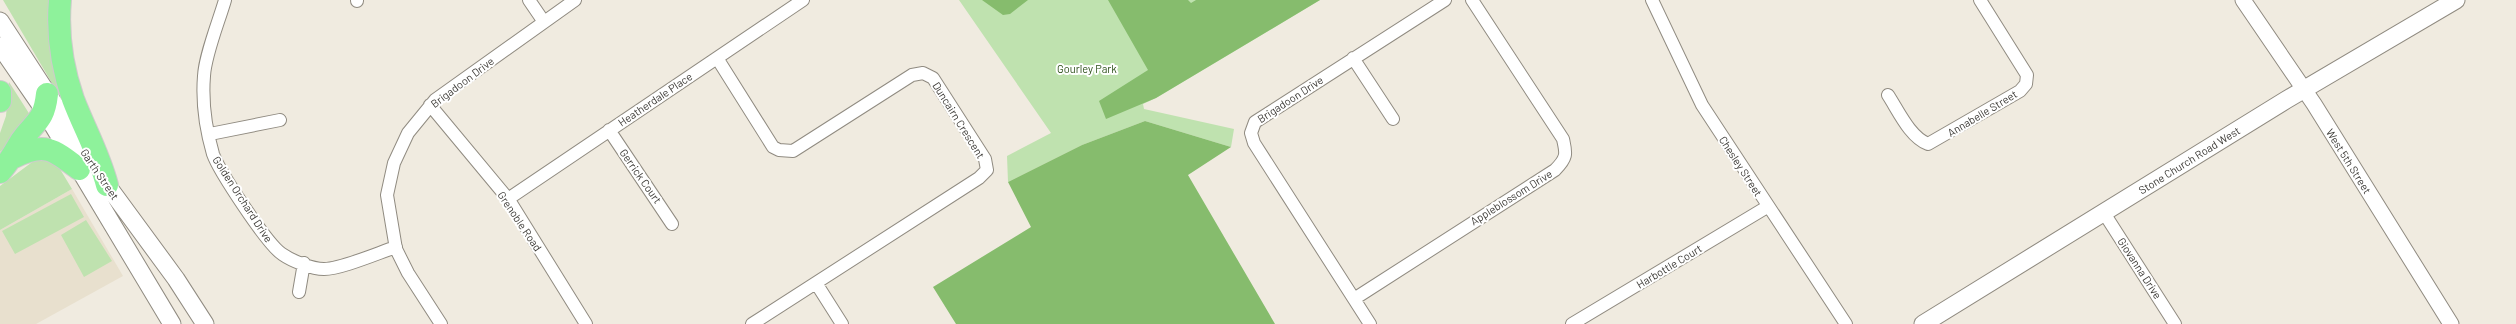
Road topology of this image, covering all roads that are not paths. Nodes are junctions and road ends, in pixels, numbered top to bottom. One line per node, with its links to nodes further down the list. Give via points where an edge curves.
1 (60, 0): 29 (highway, via 58,21 65,70 73,99 102,165)
2 (225, 0): 26 (street, Golden Orchard Drive, via 204,75)
3 (530, 0): 13 (street)
4 (575, 0): 13 (street, Brigadoon Drive)
5 (803, 0): 15 (street, Heatherdale Place)
6 (1445, 0): 16 (street, Brigadoon Drive)
7 (1472, 0): 38 (street, Appleblossom Drive, via 1563,140 1566,156 1560,167)
8 (1652, 0): 31 (street, Chesley Street, via 1700,101)
9 (1980, 0): 19 (street, Annabelle Street, via 2026,72 2026,84 1937,141 1928,144 1915,136)
10 (2243, 0): 17 (street, West 5th Street)
11 (2456, 0): 17 (main road, Stone Church Road West)
12 (0, 21): 21 (main road, Garth Street)
13 (544, 22): 22 (street, Brigadoon Drive)
14 (0, 46): 21 (main road, Garth Street)
15 (717, 58): 25 (street, Heatherdale Place); 36 (street, Duncairn Crescent, via 773,147 779,150 793,151 912,75 923,73 933,78 985,159 987,170 979,178)
16 (1353, 58): 23 (street); 38 (street, Brigadoon Drive, via 1254,122 1251,133 1254,143)
17 (2304, 90): 32 (main road, Stone Church Road West); 50 (street, West 5th Street)
18 (0, 92): 20 (highway)
19 (1888, 95)
20 (0, 101)
21 (46, 103): 27 (highway, via 35,127); 28 (main road, Garth Street); 29 (main road, Garth Street)
22 (430, 106): 30 (street, Grenoble Road); 34 (street, Brigadoon Drive, via 408,133 392,173 387,199)
23 (1393, 119)
24 (280, 120): 26 (street)
25 (609, 130): 30 (street, Heatherdale Place); 33 (street, Gerrick Court)
26 (210, 134): 35 (street, Golden Orchard Drive, via 214,155 220,168 268,240 280,253)
27 (7, 164): 28 (highway, via 28,150 46,147 56,151)
28 (79, 169): 39 (main road, Garth Street)
29 (107, 184): 40 (main road, Garth Street, via 176,279)
30 (508, 199): 42 (street, Grenoble Road)
31 (1767, 207): 46 (street, Harbottle Court); 47 (street, Chesley Street)
32 (2104, 213): 48 (main road, Stone Church Road West); 49 (street, Giovanna Drive)
33 (672, 224)
34 (396, 247): 35 (street, Golden Orchard Drive, via 333,269 322,269); 41 (street, Brigadoon Drive, via 408,273)
35 (304, 263): 37 (street)
36 (816, 283): 43 (street, Duncairn Crescent); 44 (street)
37 (300, 292)
38 (1354, 299): 45 (street, Brigadoon Drive)
39 (172, 324)
40 (205, 324)
41 (441, 324)
42 (586, 324)
43 (752, 324)
44 (842, 324)
45 (1370, 324)
46 (1572, 324)
47 (1846, 324)
48 (1923, 324)
49 (2175, 324)
50 (2451, 324)

